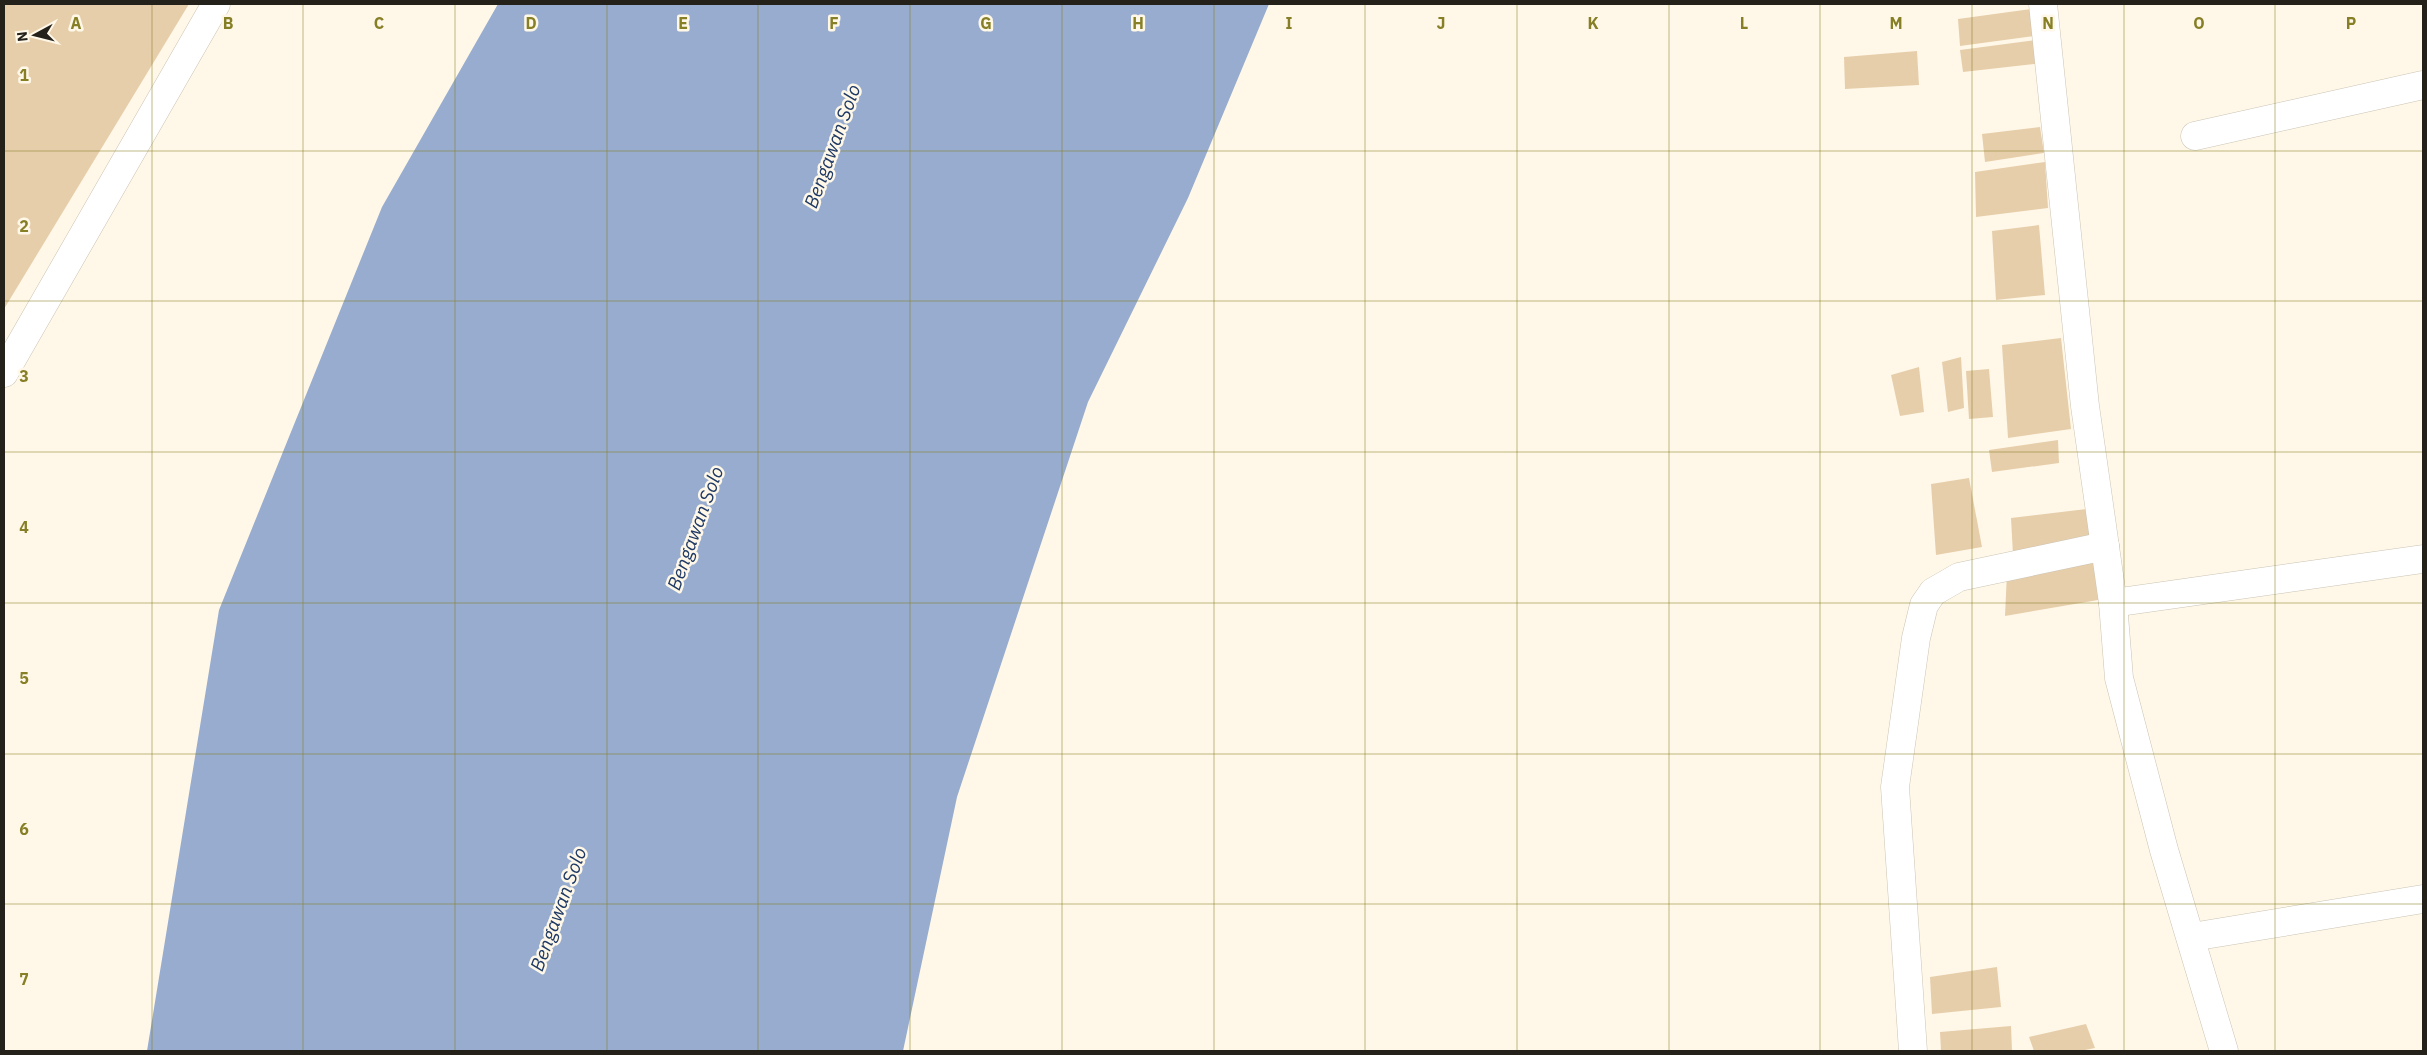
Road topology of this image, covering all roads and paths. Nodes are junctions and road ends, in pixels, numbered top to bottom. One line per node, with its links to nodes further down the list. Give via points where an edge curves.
1 (216, 4): 5 (street)
2 (2043, 4): 6 (street, via 2085,406)
3 (2423, 85): 4 (street)
4 (2195, 136)
5 (4, 373)
6 (2105, 546): 8 (street); 11 (street, via 1959,577 1933,592 1924,605 1916,638 1896,787)
7 (2423, 559): 8 (street)
8 (2113, 603): 10 (street, via 2119,678 2164,850)
9 (2423, 900): 10 (street)
10 (2192, 937): 12 (street)
11 (1913, 1051)
12 (2224, 1051)

